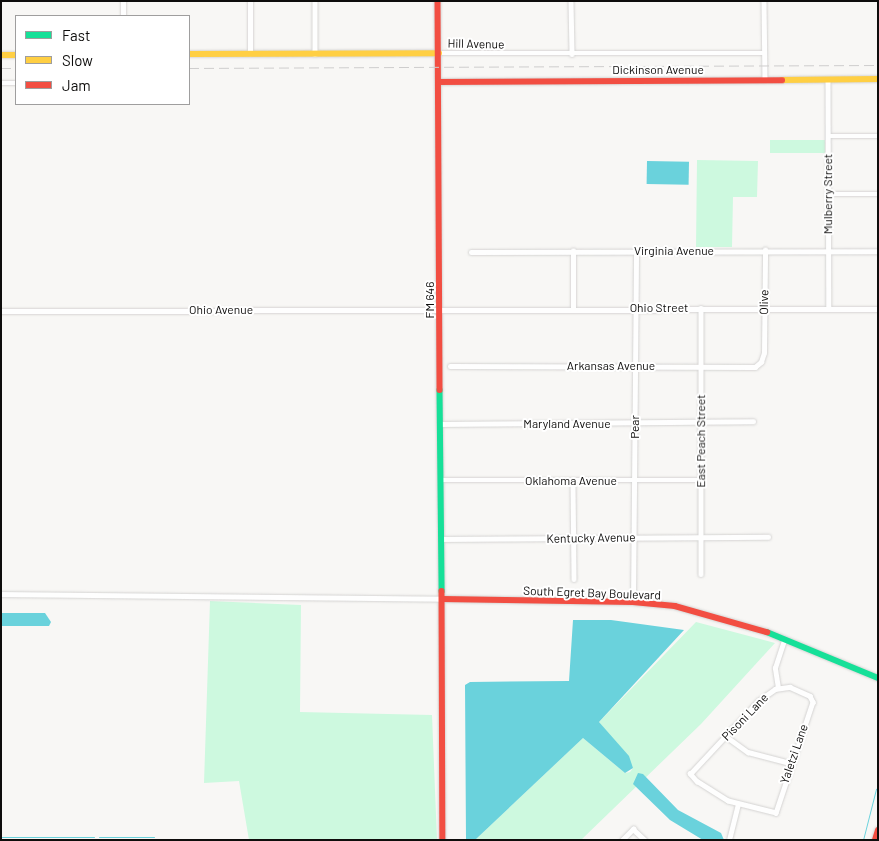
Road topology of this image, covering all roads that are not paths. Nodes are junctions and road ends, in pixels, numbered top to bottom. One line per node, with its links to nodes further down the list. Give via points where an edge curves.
1 (123, 1): 7 (street)
2 (250, 1): 11 (street)
3 (315, 1): 12 (street)
4 (438, 1): 8 (main road, FM 646 / FM 646)
5 (571, 1): 13 (street)
6 (764, 1): 9 (street)
7 (123, 15)
8 (439, 53): 12 (main road, Hill Avenue); 13 (street, Hill Avenue); 19 (main road, FM 646 / FM 646)
9 (764, 53): 13 (street, Hill Avenue); 16 (street)
10 (190, 54): 11 (main road, Hill Avenue)
11 (250, 54): 12 (main road, Hill Avenue)
12 (315, 54)
13 (572, 54)
14 (1, 55): 15 (main road)
15 (15, 55)
16 (765, 79): 17 (main road, Dickinson Avenue); 19 (main road, Dickinson Avenue)
17 (828, 79): 18 (main road, Dickinson Avenue); 22 (street, Mulberry Street)
18 (878, 79)
19 (439, 82): 32 (main road, FM 646 / FM 646)
20 (1, 83): 21 (street)
21 (15, 83)
22 (828, 136): 23 (street); 24 (street, Mulberry Street)
23 (878, 136)
24 (828, 194): 25 (street); 28 (street, Mulberry Street)
25 (878, 194)
26 (765, 250): 28 (street, Virginia Avenue); 31 (street, Virginia Avenue); 36 (street, Olive)
27 (573, 251): 30 (street, Virginia Avenue); 31 (street, Virginia Avenue); 33 (street)
28 (829, 251): 29 (street, Virginia Avenue); 37 (street, Mulberry Street)
29 (878, 251)
30 (471, 252)
31 (636, 252): 34 (street, Pear)
32 (440, 308): 33 (street, Ohio Street); 39 (street, Ohio Avenue); 46 (main road, FM 646 / FM 646)
33 (573, 308): 34 (street, Ohio Street)
34 (636, 308): 35 (street, Ohio Street); 42 (street, Pear)
35 (701, 308): 36 (street, Ohio Street); 43 (street, East Peach Street)
36 (764, 308): 37 (street, Ohio Street); 40 (street, Olive)
37 (829, 308): 38 (street, Ohio Street)
38 (878, 309)
39 (1, 311)
40 (764, 353): 43 (street, Arkansas Avenue, via 762,362 755,367)
41 (450, 366): 42 (street, Arkansas Avenue)
42 (635, 366): 43 (street, Arkansas Avenue); 45 (street, Pear)
43 (701, 366): 47 (street, East Peach Street)
44 (753, 421): 47 (street, Maryland Avenue)
45 (635, 423): 46 (street, Maryland Avenue); 47 (street, Maryland Avenue); 50 (street, Pear)
46 (440, 424): 48 (main road, FM 646 / FM 646)
47 (701, 424): 49 (street, East Peach Street)
48 (441, 480): 51 (street, Oklahoma Avenue); 55 (main road, FM 646 / FM 646)
49 (701, 480): 50 (street, Oklahoma Avenue); 53 (street, East Peach Street)
50 (635, 481): 51 (street, Oklahoma Avenue); 52 (street, Pear)
51 (573, 482): 56 (street)
52 (635, 537): 53 (street, Kentucky Avenue); 56 (street, Kentucky Avenue); 61 (street, Pear)
53 (701, 537): 54 (street, Kentucky Avenue); 57 (street, East Peach Street)
54 (768, 537)
55 (441, 538): 56 (street, Kentucky Avenue); 60 (main road, FM 646 / FM 646)
56 (574, 538): 58 (street)
57 (701, 574)
58 (574, 579)
59 (1, 594): 60 (street)
60 (442, 599): 61 (main road, South Egret Bay Boulevard); 70 (main road, FM 646)
61 (633, 602): 62 (main road, South Egret Bay Boulevard, via 704,613)
62 (784, 640): 63 (main road, South Egret Bay Boulevard); 64 (street, via 775,668)
63 (878, 678)
64 (778, 688): 65 (street, Pisoni Lane, via 790,687); 66 (street, Pisoni Lane, via 758,701)
65 (810, 696): 67 (street, Yaletzi Lane, via 812,702)
66 (727, 737): 67 (street, via 748,752); 68 (street, Pisoni Lane, via 690,774 717,796)
67 (790, 763): 68 (street, Yaletzi Lane, via 776,813)
68 (738, 804): 73 (street)
69 (878, 830): 74 (main road)
70 (443, 840)
71 (622, 840): 72 (street, via 633,829)
72 (645, 840)
73 (729, 840)
74 (875, 840)

